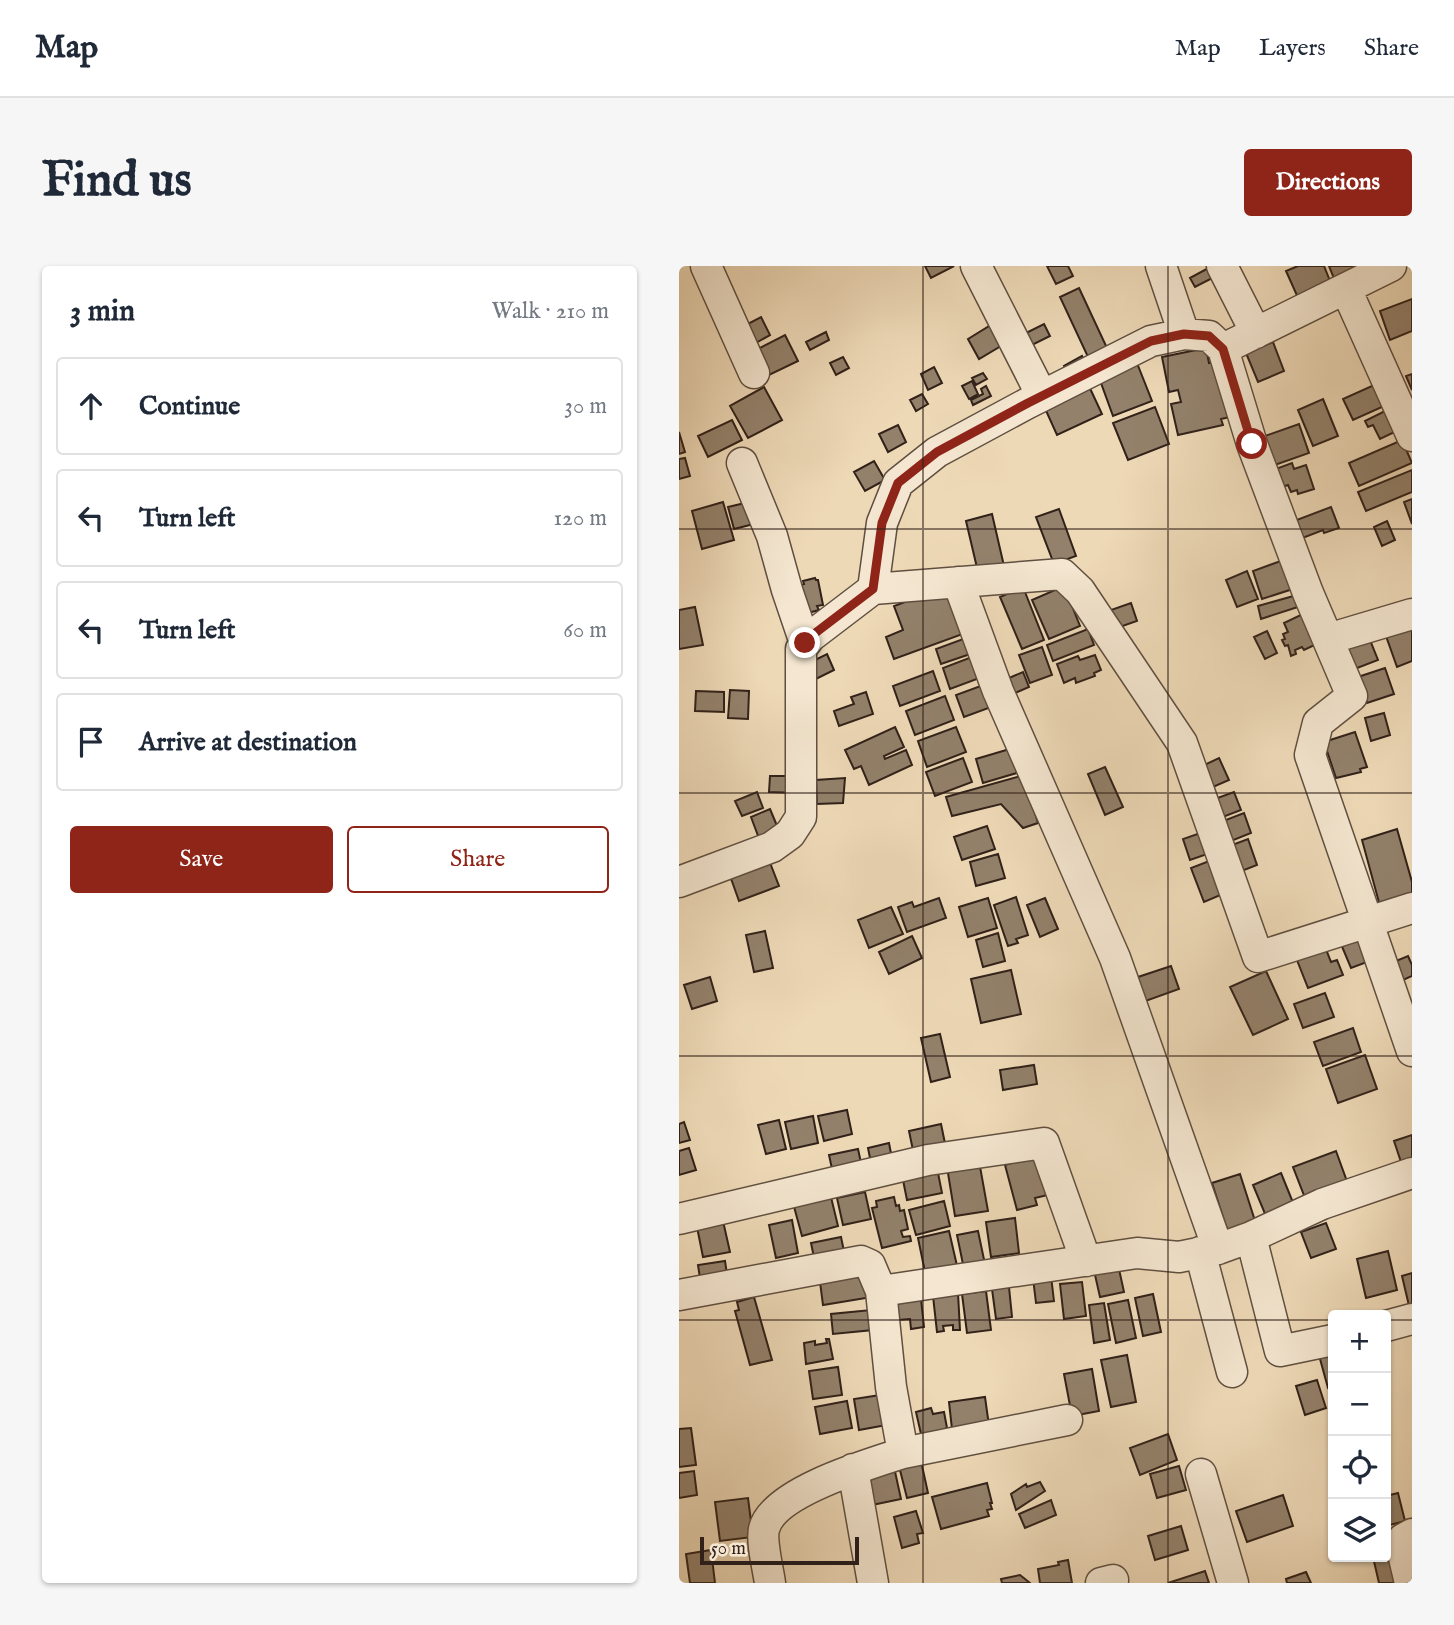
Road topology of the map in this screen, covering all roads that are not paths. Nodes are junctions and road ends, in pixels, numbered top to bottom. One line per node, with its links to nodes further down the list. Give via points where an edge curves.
1 (706, 266): 10 (street)
2 (976, 266): 11 (street)
3 (1161, 266): 8 (street)
4 (1222, 266): 7 (street)
5 (1391, 266): 6 (street)
6 (1346, 289): 7 (street); 12 (street)
7 (1256, 333): 9 (street)
8 (1184, 334): 9 (street, via 1209,336); 11 (street, via 1151,341)
9 (1223, 349): 17 (street, via 1252,444)
10 (754, 373)
11 (1042, 396): 15 (street, via 937,452 898,483 882,523)
12 (1412, 436)
13 (743, 463): 18 (street, via 772,536)
14 (958, 582): 15 (street); 21 (street, via 1062,574 1072,581 1182,743 1258,957); 27 (street, via 998,691 1115,958)
15 (873, 589): 18 (street)
16 (1412, 614): 17 (street)
17 (1328, 639): 21 (street, via 1352,696 1318,723 1310,755)
18 (805, 643): 19 (street, via 801,649 801,817 790,834 772,847)
19 (679, 882)
20 (1412, 908): 21 (street)
21 (1368, 921): 22 (street)
22 (1404, 1003): 23 (street)
23 (1412, 1051)
24 (1412, 1173): 26 (street, via 1322,1204)
25 (679, 1219): 28 (street, via 928,1160 1044,1143)
26 (1251, 1237): 27 (street); 33 (street, via 1280,1352)
27 (1210, 1251): 28 (street, via 1179,1256 1137,1253); 34 (street)
28 (1086, 1261): 29 (street)
29 (881, 1291): 30 (street, via 870,1265 862,1261); 36 (street)
30 (679, 1295)
31 (1412, 1319): 32 (street)
32 (1391, 1325)
33 (1328, 1340)
34 (1232, 1372)
35 (1067, 1420): 36 (street)
36 (903, 1453): 37 (street)
37 (853, 1469): 40 (street, via 801,1493 770,1514 763,1531); 41 (street)
38 (1201, 1474): 42 (street)
39 (1412, 1534): 43 (street, via 1401,1545)
40 (770, 1583)
41 (873, 1583)
42 (1233, 1583)
43 (1410, 1583)

